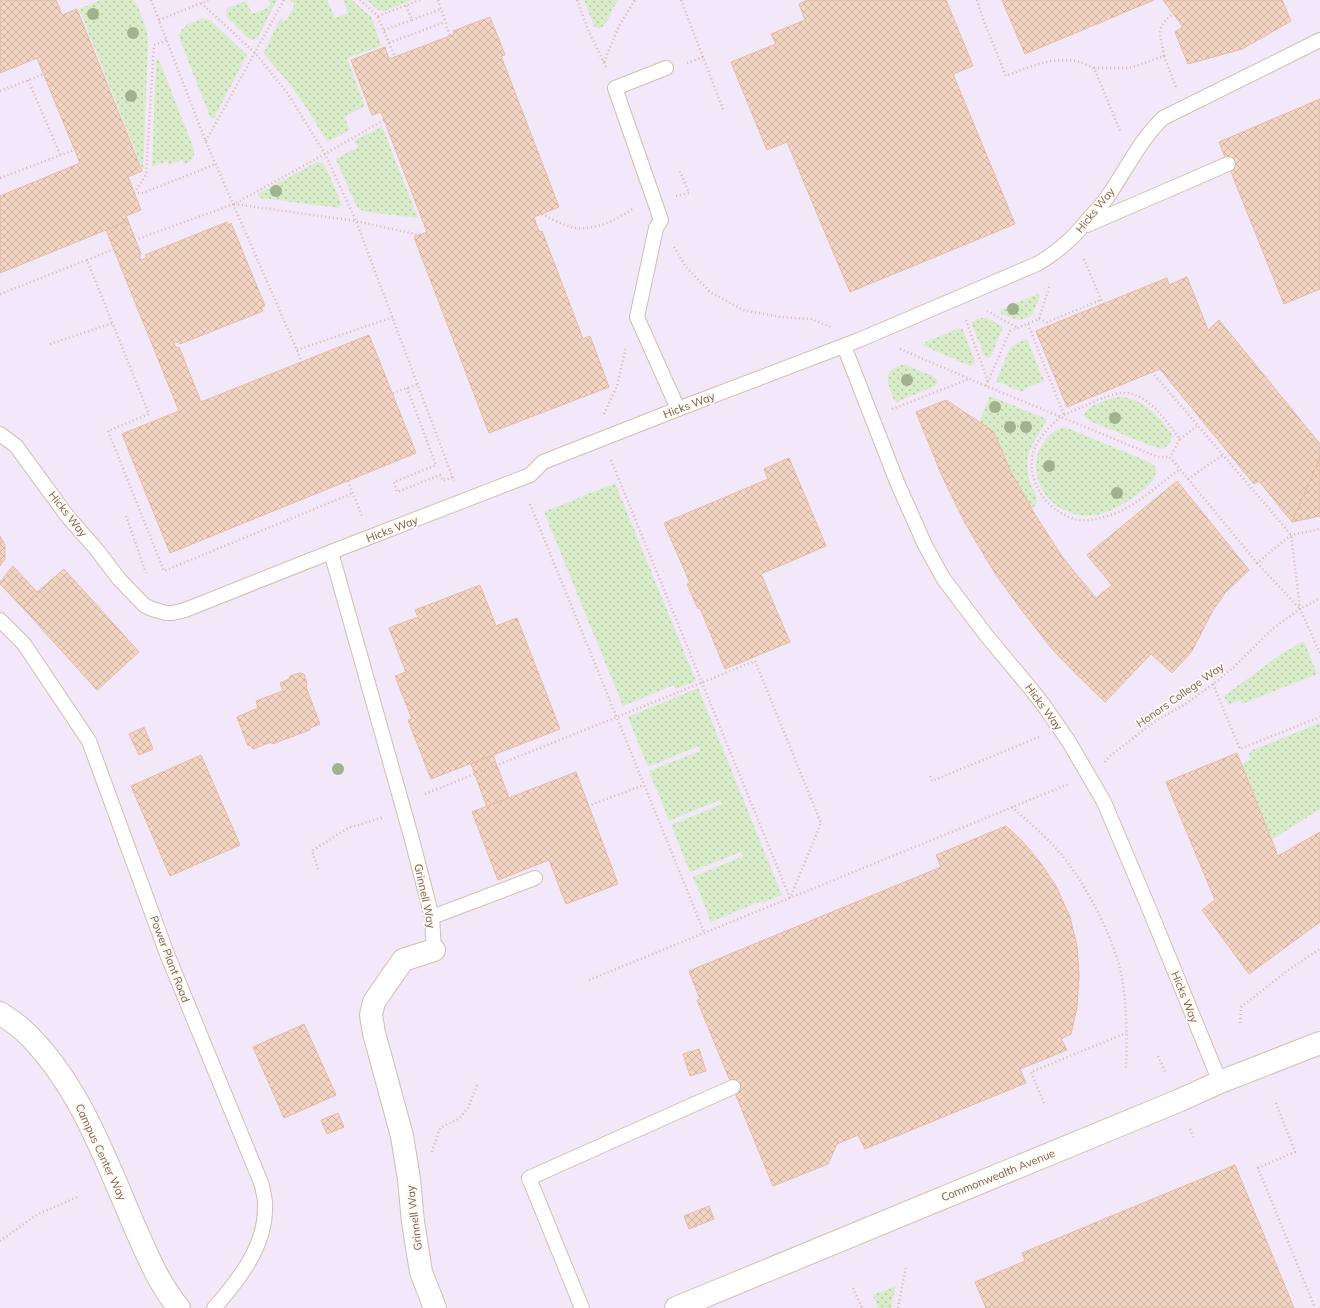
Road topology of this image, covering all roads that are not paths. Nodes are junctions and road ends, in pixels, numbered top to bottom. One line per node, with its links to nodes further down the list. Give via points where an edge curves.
1 (1320, 40): 4 (lane, Hicks Way, via 1163,118 1153,127 1108,197)
2 (666, 68): 6 (lane, via 615,88 661,220 656,228 637,317)
3 (1228, 164): 4 (lane)
4 (1082, 228): 5 (lane, Hicks Way, via 1060,249 1037,264)
5 (844, 346): 6 (lane, Hicks Way); 15 (lane, Hicks Way, via 924,545 943,578 1045,707 1104,802)
6 (678, 409): 8 (lane, Hicks Way, via 543,462 530,475)
7 (0, 434): 8 (lane, Hicks Way, via 16,446 68,517 119,579 144,605 159,612 173,613 185,610)
8 (332, 552): 11 (lane, Grinnell Way)
9 (0, 620): 18 (lane, Power Plant Road, via 24,644 89,741 167,954 262,1185 266,1209 262,1232 252,1257 233,1286)
10 (535, 878): 11 (lane)
11 (432, 917): 12 (lane, Grinnell Way)
12 (434, 950): 19 (street, Grinnell Way, via 403,960 374,1002 371,1015 402,1136 421,1272)
13 (0, 1013): 17 (street, Campus Center Way, via 22,1029 47,1056 78,1101 153,1267)
14 (1320, 1043): 15 (street, Commonwealth Avenue)
15 (1220, 1082): 21 (street, Commonwealth Avenue)
16 (733, 1087): 20 (lane, via 529,1178)
17 (179, 1308)
18 (214, 1308)
19 (435, 1308)
20 (582, 1308)
21 (676, 1308)

